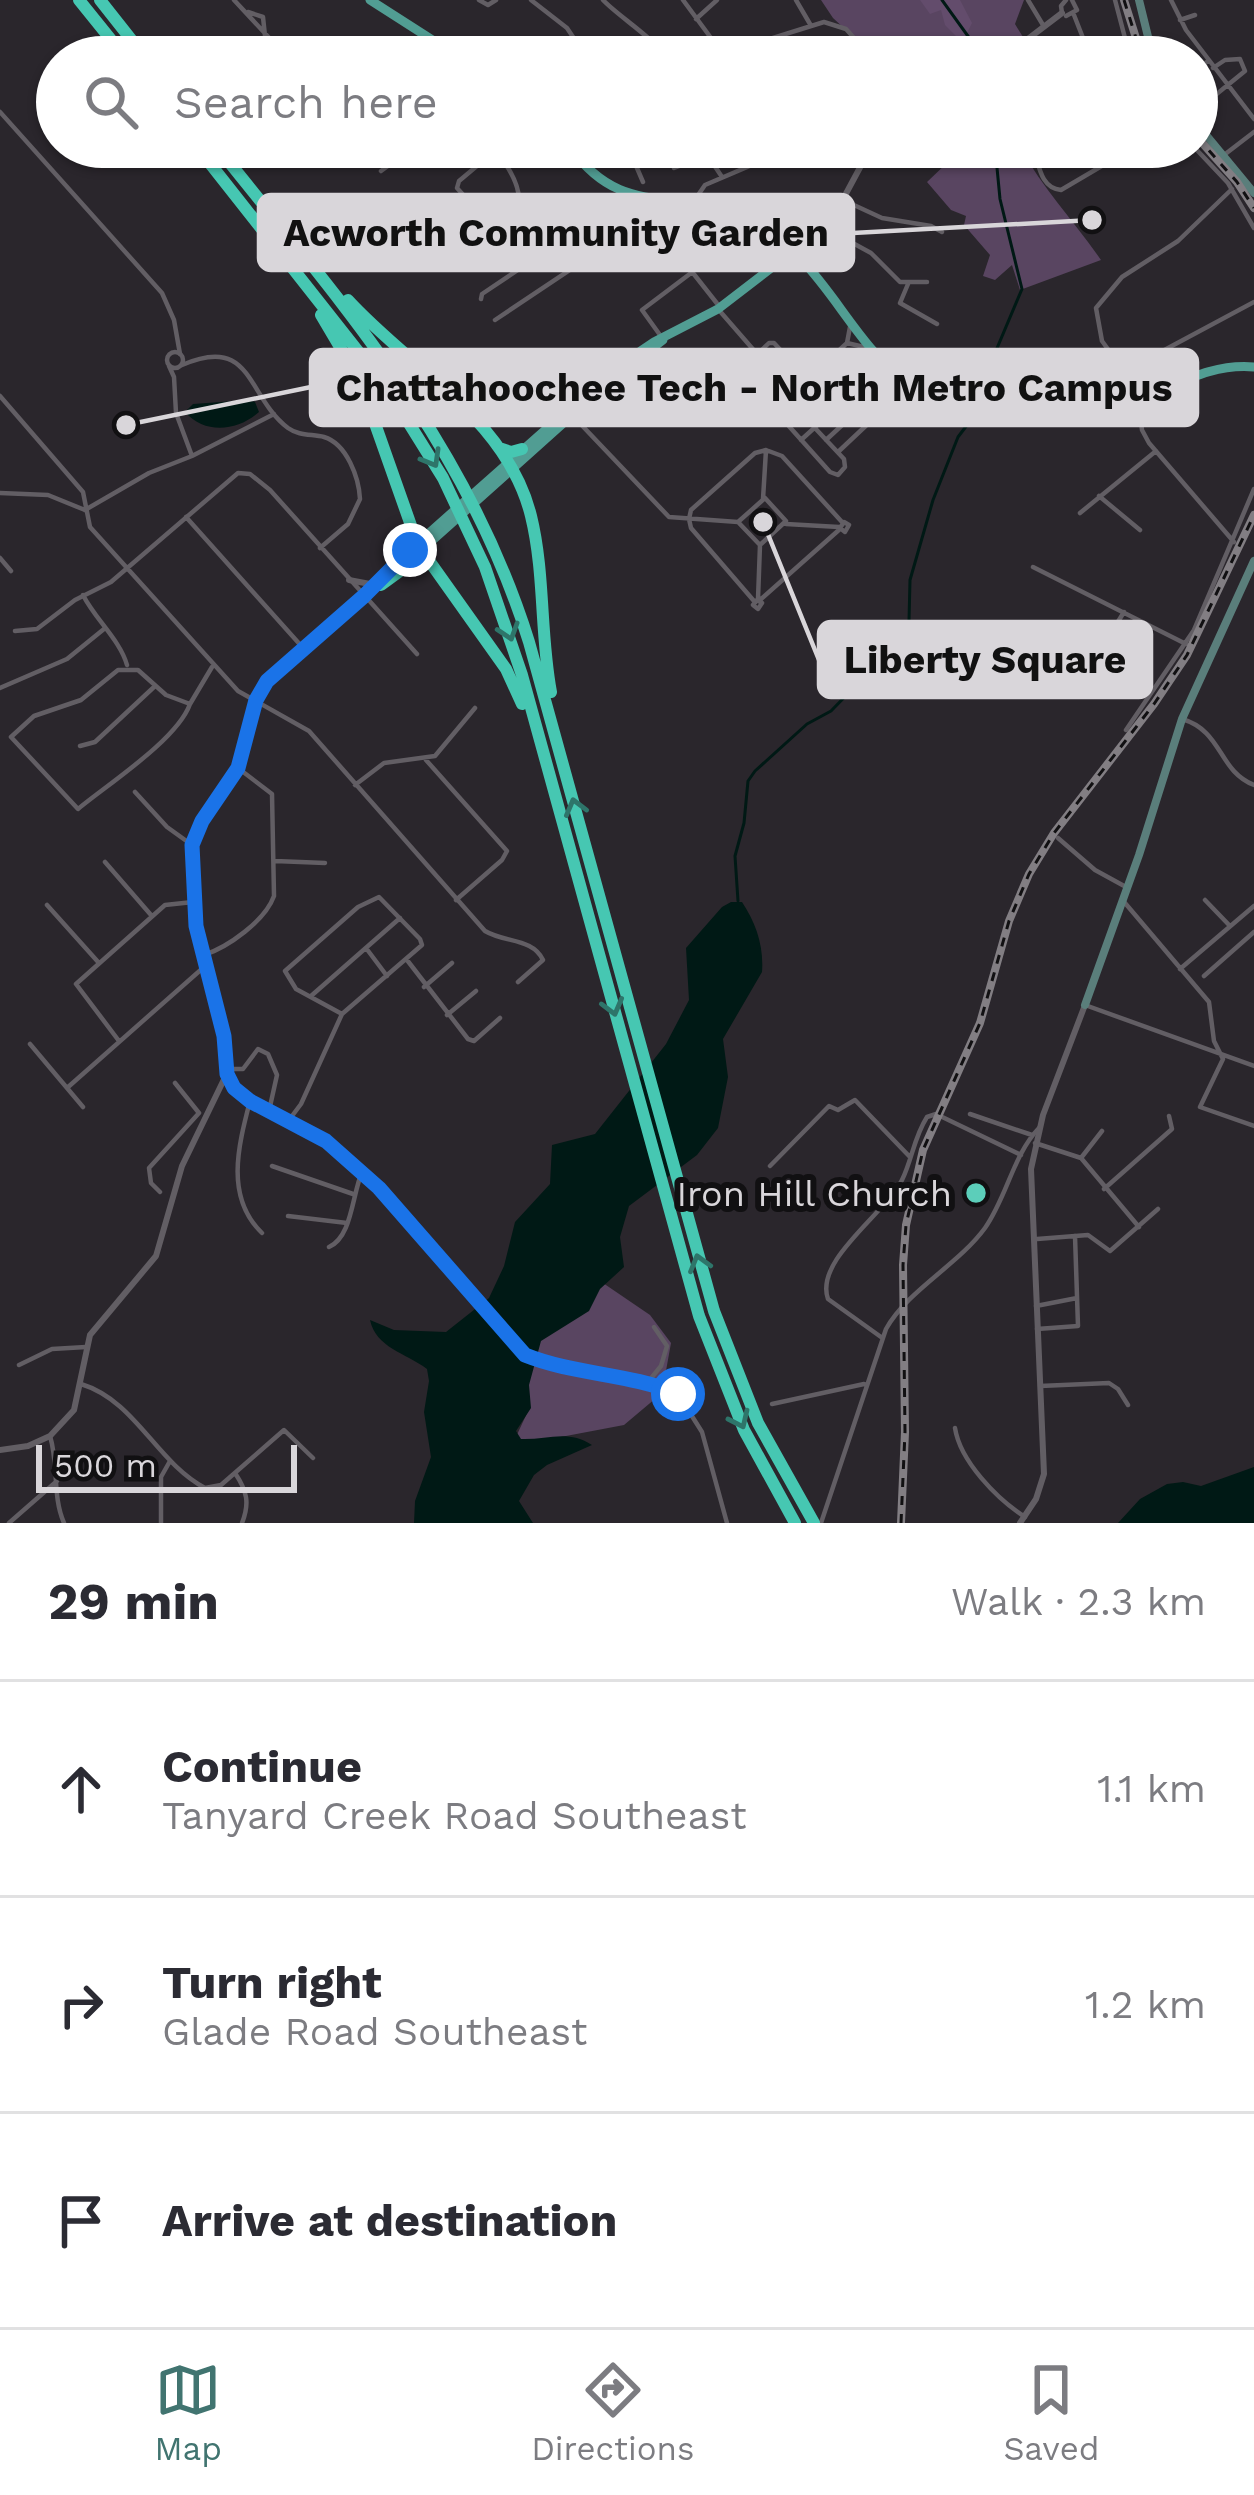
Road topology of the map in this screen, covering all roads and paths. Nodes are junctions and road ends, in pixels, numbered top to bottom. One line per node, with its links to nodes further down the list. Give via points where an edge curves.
1 (80, 0): 24 (highway)
2 (100, 0): 25 (highway)
3 (234, 0): 26 (street)
4 (370, 0): 27 (main road)
5 (479, 0): 6 (street)
6 (496, 0)
7 (531, 0): 28 (street)
8 (603, 0): 29 (street)
9 (683, 0): 20 (street)
10 (717, 0): 20 (street)
11 (796, 0): 22 (street)
12 (1028, 0): 23 (street)
13 (1069, 0): 17 (street); 18 (street, via 1078,8)
14 (1115, 0): 35 (street)
15 (1138, 0): 36 (main road)
16 (1171, 0): 21 (street)
17 (1062, 13): 18 (street); 23 (street)
18 (1074, 15): 34 (street)
19 (1195, 16): 21 (street)
20 (696, 19): 30 (street)
21 (1180, 20): 37 (street)
22 (810, 24): 31 (street); 32 (street, via 840,25)
23 (1043, 26): 33 (street)
24 (108, 36)
25 (128, 36)
26 (266, 36)
27 (426, 36)
28 (572, 36)
29 (643, 36)
30 (709, 36)
31 (778, 36)
32 (851, 36)
33 (1030, 36)
34 (1082, 36)
35 (1124, 36)
36 (1147, 36)
37 (1191, 36)
38 (1218, 66): 40 (street, via 1240,59 1244,74)
39 (1218, 74): 40 (street)
40 (1228, 86): 41 (street); 43 (street)
41 (1218, 94)
42 (0, 115): 46 (street)
43 (1254, 119)
44 (1254, 133): 47 (street)
45 (1218, 148): 47 (main road)
46 (36, 150)
47 (1224, 155): 65 (main road)
48 (52, 168): 91 (street, via 162,293)
49 (213, 168): 79 (highway)
50 (234, 168): 75 (highway)
51 (385, 168): 62 (street)
52 (473, 168): 53 (street, via 457,188 496,231 519,209)
53 (507, 168)
54 (588, 168): 67 (main road, via 616,190)
55 (637, 168): 64 (street)
56 (716, 168): 63 (street)
57 (744, 168): 63 (street)
58 (860, 168): 68 (street)
59 (1040, 168): 60 (street, via 1054,190)
60 (1094, 168)
61 (1213, 168): 66 (street)
62 (381, 171)
63 (722, 177): 69 (street)
64 (643, 182)
65 (1252, 185)
66 (1232, 189): 71 (street); 101 (street, via 1096,308 1102,341)
67 (663, 198): 69 (main road); 78 (street, via 661,208)
68 (843, 200): 72 (street); 73 (street)
69 (694, 201): 70 (main road)
70 (756, 224): 74 (main road); 81 (street)
71 (1254, 228)
72 (826, 229): 76 (street); 83 (street)
73 (942, 232)
74 (772, 236): 77 (main road); 80 (main road, via 780,250)
75 (290, 238): 127 (highway); 180 (highway, via 400,379 465,485 520,614)
76 (807, 244): 77 (street); 77 (main road)
77 (801, 259): 80 (main road); 89 (main road); 116 (main road, via 889,367)
78 (579, 260): 84 (street, via 555,244); 87 (street)
79 (289, 263): 148 (highway, via 360,381); 186 (highway, one-way to 186, via 387,388 453,496 505,619)
80 (772, 265): 86 (main road)
81 (693, 273): 86 (street); 90 (street, via 642,310)
82 (927, 282): 83 (street)
83 (908, 284): 88 (street, via 900,303)
84 (482, 299)
85 (1254, 302): 101 (street)
86 (719, 309): 90 (main road); 96 (street)
87 (495, 320)
88 (937, 325)
89 (850, 327): 92 (street); 93 (main road)
90 (663, 340): 119 (main road); 119 (main road, via 635,353)
91 (175, 342): 95 (street); 97 (street)
92 (847, 343): 93 (street); 104 (street)
93 (864, 347): 116 (main road, via 907,388)
94 (783, 352): 96 (street, via 774,343); 98 (street); 105 (street)
95 (171, 353): 97 (street); 99 (street)
96 (758, 355): 105 (street, via 742,372)
97 (181, 361): 99 (street); 102 (street); 117 (street, via 236,362)
98 (793, 363): 104 (street); 109 (street)
99 (169, 366): 102 (street)
100 (1254, 369): 108 (main road, via 1206,371); 114 (main road, via 1212,375)
101 (1126, 370): 106 (street)
102 (174, 377): 132 (street)
103 (868, 379): 107 (street); 112 (street); 112 (street, via 856,366 835,383)
104 (808, 380): 111 (street); 113 (street); 118 (street)
105 (749, 382): 109 (street)
106 (1134, 384): 108 (main road); 114 (street)
107 (879, 391): 126 (street); 131 (street, via 889,404)
108 (1157, 392): 114 (main road)
109 (760, 393): 113 (street)
110 (0, 395): 138 (street, via 83,492)
111 (824, 397): 115 (street); 123 (street)
112 (848, 397): 115 (street)
113 (770, 404): 118 (street)
114 (1139, 408): 121 (main road); 121 (main road); 130 (street)
115 (835, 409): 124 (street)
116 (953, 410): 121 (main road)
117 (274, 413): 120 (street); 122 (street)
118 (780, 415): 123 (street)
119 (568, 416): 128 (main road); 133 (main road); 141 (street, via 662,512)
120 (267, 418): 122 (street); 132 (street)
121 (994, 420)
122 (281, 421): 146 (street, via 332,441 350,465 360,499)
123 (790, 428): 125 (street)
124 (814, 428): 125 (street); 126 (street)
125 (801, 440): 131 (street, via 835,475 846,464)
126 (826, 440): 131 (street)
127 (498, 447): 128 (highway); 133 (highway)
128 (522, 449): 133 (main road)
129 (766, 450): 137 (street); 141 (street); 144 (street, via 782,456)
130 (1156, 451): 136 (street); 147 (street)
131 (838, 452)
132 (192, 456): 138 (street)
133 (510, 465): 148 (main road); 180 (highway, via 537,545 542,648)
134 (1254, 489): 147 (street)
135 (0, 493): 138 (street, via 47,495)
136 (1099, 496): 139 (street); 145 (street)
137 (763, 499): 142 (street); 143 (street)
138 (85, 510): 154 (street, via 90,527)
139 (1080, 513)
140 (186, 517): 150 (street, via 231,476 250,474); 154 (street); 167 (street)
141 (688, 519): 142 (street); 162 (street)
142 (738, 522): 149 (street)
143 (786, 524): 144 (street); 149 (street)
144 (840, 526): 162 (street)
145 (1140, 530)
146 (329, 540): 150 (street); 156 (street)
147 (1234, 542): 166 (street)
148 (417, 543): 153 (highway); 158 (street, via 368,585); 159 (street); 161 (street)
149 (760, 545): 162 (street)
150 (320, 548): 156 (street)
151 (0, 559): 157 (street)
152 (1254, 561): 177 (main road)
153 (430, 562): 159 (highway, via 418,558); 186 (highway, via 513,681)
154 (128, 566): 160 (street); 170 (street)
155 (1033, 567): 163 (street)
156 (339, 568): 158 (street)
157 (11, 571)
158 (349, 580): 161 (street)
159 (381, 585): 161 (street)
160 (82, 595): 164 (street); 165 (street, via 37,629)
161 (364, 596): 167 (street); 169 (street)
162 (757, 600)
163 (1124, 612): 166 (street); 168 (street, via 1106,641 1078,657)
164 (104, 629): 171 (street); 173 (street, via 67,659)
165 (14, 632)
166 (1186, 644): 178 (street)
167 (304, 650): 174 (street)
168 (1027, 650)
169 (417, 654)
170 (214, 665): 174 (street); 175 (street)
171 (127, 668): 172 (street); 175 (street, via 81,700 34,716 11,737 78,809 164,737)
172 (154, 687): 175 (street); 179 (street, via 95,742)
173 (0, 688)
174 (256, 700): 182 (street); 183 (street, via 309,731)
175 (190, 704)
176 (476, 708): 181 (street)
177 (1182, 719): 184 (street, via 1204,727 1236,775); 192 (main road)
178 (1126, 730)
179 (80, 746)
180 (559, 748): 281 (highway, one-way to 180, via 752,1410 714,1311)
181 (426, 760): 183 (street, via 384,763); 193 (street, via 507,850)
182 (238, 768): 188 (street); 189 (street, via 272,794)
183 (355, 784): 193 (street)
184 (1254, 785)
185 (135, 791): 188 (street)
186 (564, 828): 280 (highway, one-way to 280, via 699,1316 744,1430)
187 (1058, 838): 192 (street)
188 (192, 845): 195 (street)
189 (275, 861): 191 (street); 204 (street, via 270,908)
190 (105, 862): 199 (street)
191 (325, 863)
192 (1128, 888): 196 (main road)
193 (456, 900): 212 (street, via 485,931 541,954)
194 (1205, 901): 201 (street)
195 (193, 902): 199 (street); 204 (street)
196 (1123, 902): 209 (street); 216 (main road)
197 (47, 904): 206 (street)
198 (1254, 906): 201 (street)
199 (152, 915): 206 (street)
200 (400, 917): 203 (street); 205 (street, via 422,943); 215 (street, via 373,897 287,967 290,983)
201 (1230, 926): 209 (street)
202 (1254, 932): 211 (street)
203 (366, 948): 210 (street); 215 (street)
204 (201, 956): 208 (street)
205 (407, 960): 210 (street); 213 (street)
206 (99, 963): 220 (street, via 76,984)
207 (452, 963): 213 (street)
208 (204, 967): 220 (street); 224 (street)
209 (1180, 968): 222 (street, via 1209,1002)
210 (387, 976): 217 (street)
211 (1204, 976)
212 (518, 982)
213 (424, 987): 218 (street)
214 (476, 991): 218 (street)
215 (311, 996): 217 (street)
216 (1085, 1005): 222 (street); 236 (street)
217 (342, 1014): 233 (street)
218 (447, 1015): 219 (street, via 474,1041)
219 (500, 1018)
220 (119, 1041): 226 (street)
221 (30, 1044): 226 (street)
222 (1218, 1052): 223 (street); 234 (street, via 1200,1107)
223 (1254, 1066)
224 (228, 1072): 227 (street); 229 (street, via 243,1069 258,1049 268,1054 277,1075); 231 (street)
225 (175, 1083): 231 (street)
226 (67, 1088): 228 (street)
227 (250, 1101): 229 (street); 250 (street, via 238,1161 240,1205)
228 (83, 1107)
229 (269, 1112): 233 (street)
230 (970, 1114): 236 (street)
231 (201, 1115): 244 (street, via 149,1168); 259 (street, via 156,1256)
232 (1169, 1116): 243 (street, via 1172,1130)
233 (288, 1120): 242 (street)
234 (1254, 1126)
235 (1102, 1131): 239 (street)
236 (1036, 1135): 237 (street); 239 (street); 252 (street)
237 (1021, 1155): 238 (street, via 932,1114); 258 (street, via 985,1228)
238 (910, 1157): 241 (street, via 855,1100 829,1106); 258 (street, via 901,1182 826,1282 828,1299)
239 (1081, 1158): 243 (street)
240 (272, 1166): 245 (street)
241 (770, 1166)
242 (362, 1172): 245 (street); 261 (street, via 525,1355)
243 (1104, 1189): 249 (street)
244 (160, 1192)
245 (353, 1194): 248 (street)
246 (1159, 1209): 249 (street)
247 (288, 1216): 248 (street)
248 (346, 1223): 253 (street, via 341,1240)
249 (1138, 1227): 251 (street, via 1110,1251 1096,1238)
250 (262, 1233)
251 (1076, 1236): 252 (street); 254 (street)
252 (1032, 1240): 255 (street)
253 (328, 1247)
254 (1077, 1298): 255 (street); 257 (street, via 1078,1326)
255 (1035, 1306): 257 (street)
256 (654, 1327): 261 (street, via 667,1346)
257 (1036, 1329): 264 (street)
258 (881, 1337): 263 (street)
259 (86, 1347): 260 (street, via 52,1349); 262 (street)
260 (20, 1365)
261 (648, 1382): 279 (street, via 678,1394 693,1414)
262 (81, 1384): 268 (street, via 74,1409); 271 (street, via 117,1402)
263 (864, 1384): 265 (street); 281 (street)
264 (1040, 1387): 266 (street, via 1108,1383); 274 (street, via 1044,1474)
265 (772, 1405)
266 (1128, 1405)
267 (955, 1428): 274 (street, via 961,1452)
268 (50, 1436): 269 (street); 273 (street)
269 (0, 1450)
270 (313, 1458): 272 (street, via 284,1430)
271 (170, 1460): 272 (street, via 205,1488); 277 (street, via 161,1477)
272 (235, 1474): 278 (street, via 247,1495)
273 (57, 1480): 275 (street); 276 (street)
274 (1023, 1520)
275 (9, 1523)
276 (64, 1523)
277 (161, 1523)
278 (242, 1523)
279 (727, 1523)
280 (795, 1523)
281 (817, 1523)

